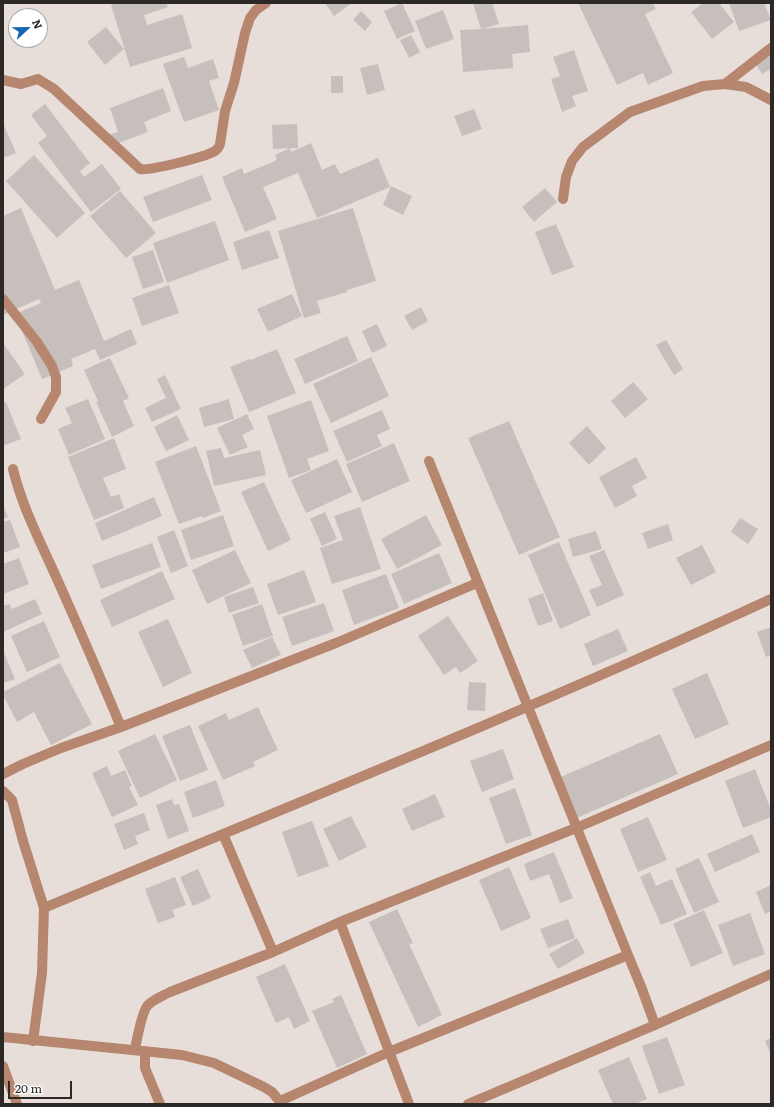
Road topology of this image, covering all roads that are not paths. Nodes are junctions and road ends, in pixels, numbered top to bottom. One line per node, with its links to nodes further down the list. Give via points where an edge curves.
1 (266, 3): 3 (street, via 250,18 245,33 218,148 187,160 140,169 54,89 38,79 21,84)
2 (771, 48): 4 (street)
3 (3, 80)
4 (725, 84): 5 (street, via 746,87); 6 (street, via 703,86 636,109 624,116 583,147 572,161 566,177)
5 (771, 100)
6 (563, 199)
7 (3, 299): 8 (street, via 37,342 56,377 56,392)
8 (41, 419)
9 (429, 460): 11 (street)
10 (13, 469): 14 (street, via 36,532)
11 (477, 583): 13 (street); 14 (street, via 336,643)
12 (771, 599): 13 (street)
13 (527, 708): 18 (street); 19 (street)
14 (121, 727): 16 (street, via 61,748)
15 (771, 744): 18 (street)
16 (3, 774)
17 (3, 791): 20 (street, via 12,800)
18 (576, 828): 21 (street); 23 (street)
19 (223, 834): 20 (street); 22 (street)
20 (44, 908): 27 (street, via 42,973)
21 (340, 922): 22 (street); 29 (street)
22 (273, 952): 28 (street, via 155,999 144,1010)
23 (628, 955): 25 (street); 29 (street)
24 (771, 974): 25 (street)
25 (655, 1025): 35 (street)
26 (3, 1037): 27 (street)
27 (33, 1041): 28 (street)
28 (140, 1050): 31 (street, via 214,1062 264,1087); 33 (street)
29 (389, 1052): 31 (street); 34 (street)
30 (3, 1066): 32 (street)
31 (281, 1102)
32 (17, 1104)
33 (160, 1104)
34 (409, 1104)
35 (468, 1104)

